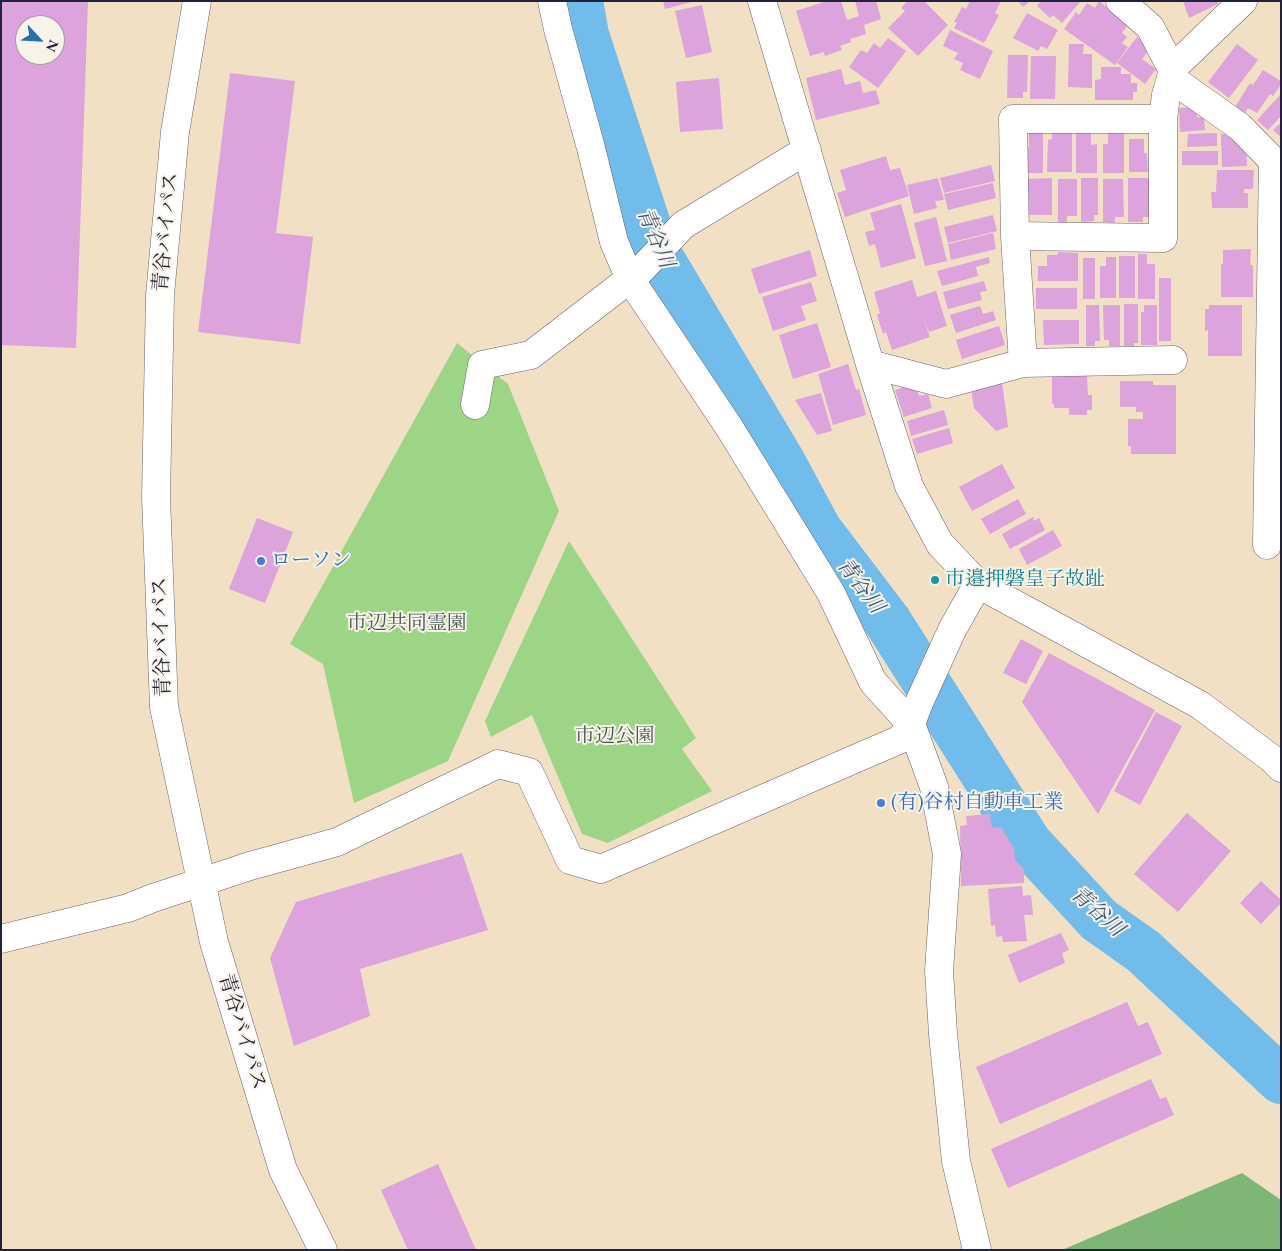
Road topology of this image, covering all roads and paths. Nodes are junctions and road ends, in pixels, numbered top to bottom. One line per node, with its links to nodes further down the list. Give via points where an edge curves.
1 (197, 1): 20 (main road, 青谷バイパス, via 175,132 160,295 156,497 164,707)
2 (552, 1): 11 (main road, via 614,242)
3 (762, 1): 8 (main road)
4 (1120, 1): 6 (main road, via 1150,27)
5 (1243, 1): 6 (main road)
6 (1172, 73): 7 (main road); 9 (main road, via 1240,127)
7 (1164, 119): 10 (main road, via 1163,238); 10 (main road, via 1013,119)
8 (807, 150): 11 (main road, via 682,225); 14 (main road)
9 (1277, 166): 16 (main road)
10 (1015, 236): 13 (main road)
11 (635, 275): 15 (main road, via 531,355 482,365); 18 (main road, via 831,593 873,682)
12 (1173, 360): 13 (main road)
13 (1023, 363): 14 (main road, via 946,384)
14 (870, 364): 17 (main road, via 909,486 940,544)
15 (474, 404)
16 (1267, 545)
17 (978, 584): 18 (main road, via 952,630); 19 (main road, via 1200,705)
18 (915, 714): 20 (main road, via 901,739 601,869 570,860 529,772 498,764 337,842); 23 (main road, via 947,854 939,971 943,1034 956,1161)
19 (1281, 768)
20 (201, 883): 21 (main road, via 128,908); 22 (main road, 青谷バイパス, via 214,942 283,1170)
21 (1, 939)
22 (323, 1250)
23 (977, 1250)

